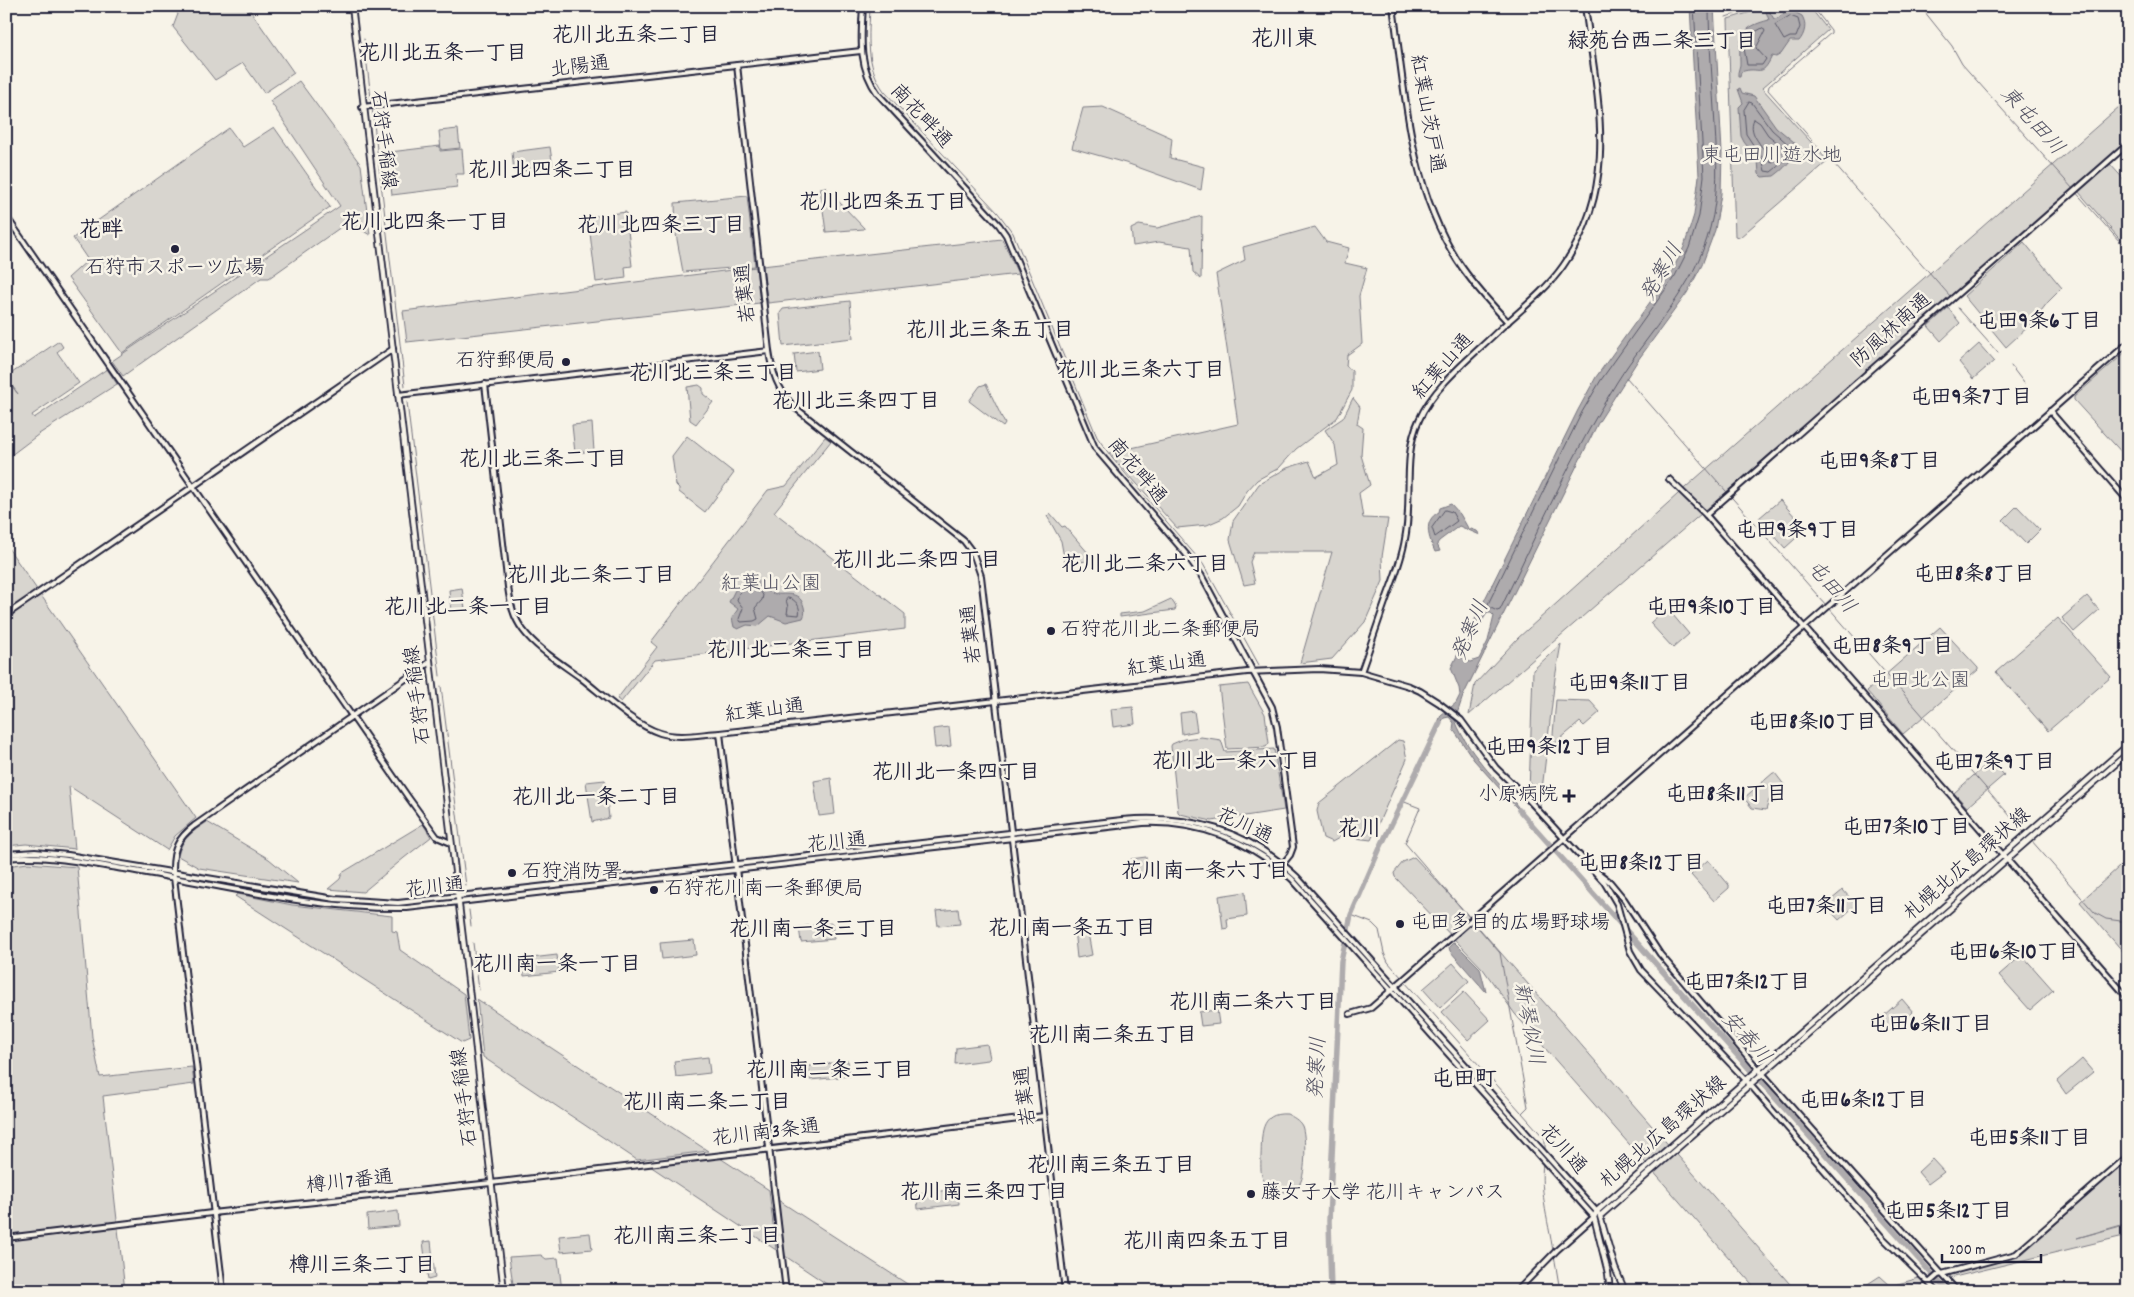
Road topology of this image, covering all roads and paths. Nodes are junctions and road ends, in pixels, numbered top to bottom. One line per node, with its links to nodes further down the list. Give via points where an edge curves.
1 (352, 6): 7 (main road, 石狩手稲線)
2 (863, 6): 5 (street, 南花畔通)
3 (1392, 6): 10 (street, 紅葉山茨戸通, via 1415,155 1429,202 1461,266)
4 (1585, 6): 10 (street, 紅葉山通, via 1602,136 1597,190 1584,230 1563,266)
5 (861, 51): 6 (street, 北陽通); 24 (street, 南花畔通, via 866,73 878,94 999,225 1095,448 1201,575)
6 (737, 65): 7 (street, 北陽通); 13 (street, 若葉通)
7 (362, 107): 12 (main road, 石狩手稲線)
8 (2128, 144): 20 (street, 防風林南通)
9 (6, 216): 18 (street)
10 (1508, 322): 25 (street, 紅葉山通, via 1439,389 1419,418 1410,447 1409,512 1405,539)
11 (2128, 343): 16 (street)
12 (393, 349): 15 (main road, 石狩手稲線); 18 (street)
13 (769, 351): 14 (street); 26 (street, 若葉通, via 774,376 793,406 942,522 973,553 984,590)
14 (485, 384): 15 (street); 28 (street, 紅葉山通, via 510,599 522,628 559,662 650,729 680,736)
15 (398, 395): 23 (main road, 石狩手稲線)
16 (2050, 411): 19 (street); 22 (street)
17 (1669, 479): 20 (street)
18 (194, 486): 21 (street); 27 (street)
19 (2128, 500)
20 (1706, 515): 22 (street)
21 (6, 615)
22 (1804, 628): 33 (street); 36 (street)
23 (430, 662): 27 (street); 34 (main road, 石狩手稲線)
24 (1254, 671): 25 (street, 紅葉山通, via 1319,669); 26 (street, 紅葉山通); 40 (street, 南花畔通, via 1272,706 1277,727 1293,847)
25 (1361, 672): 33 (street, via 1409,686 1429,696 1460,720 1496,768)
26 (996, 701): 28 (street, 紅葉山通); 31 (street, 若葉通)
27 (352, 715): 34 (street, via 437,837); 43 (street, via 187,830 174,851)
28 (720, 732): 39 (street)
29 (2128, 745): 36 (main road, 札幌北広島環状線)
30 (2128, 753): 38 (main road, 札幌北広島環状線)
31 (1011, 833): 32 (street, 若葉通); 39 (street, 花川通); 40 (street, 花川通, via 1142,818 1174,819 1201,824 1243,839)
32 (1012, 839): 40 (street, 花川通, via 1143,823 1174,824 1199,828 1241,843); 41 (street, 花川通); 51 (street, 若葉通)
33 (1563, 839): 42 (street); 46 (street)
34 (451, 843): 45 (main road, 石狩手稲線)
35 (6, 854): 43 (street, 花川通, via 50,853)
36 (2003, 855): 38 (street); 49 (main road, 札幌北広島環状線)
37 (6, 858): 44 (street, 花川通, via 64,859)
38 (2007, 860): 47 (street); 49 (main road, 札幌北広島環状線)
39 (736, 865): 41 (street); 45 (street, 花川通)
40 (1281, 866): 46 (street, 花川通, via 1338,932); 46 (street, 花川通, via 1340,926)
41 (736, 870): 45 (street, 花川通); 52 (street)
42 (1596, 871): 49 (street, via 1624,899 1653,946); 50 (street, via 1611,892 1622,917 1635,962)
43 (173, 872): 44 (street); 45 (street, 花川通, via 363,902)
44 (174, 877): 45 (street, 花川通, via 311,903 355,907 406,908); 56 (street)
45 (458, 899): 54 (main road, 石狩手稲線)
46 (1393, 988): 48 (street, via 1366,1011); 55 (street, 花川通); 58 (street, 花川通)
47 (2128, 998)
48 (1350, 1014)
49 (1760, 1072): 50 (main road, 札幌北広島環状線); 60 (street)
50 (1749, 1082): 55 (main road, 札幌北広島環状線); 57 (main road, 札幌北広島環状線); 61 (street, via 1882,1236)
51 (1044, 1116): 52 (street, 花川南3条通); 65 (street, 若葉通)
52 (769, 1149): 54 (street, 花川南3条通); 64 (street)
53 (2128, 1156): 60 (street, via 2016,1254)
54 (491, 1183): 56 (street, 樽川7番通); 63 (main road, 石狩手稲線)
55 (1597, 1211): 57 (street, 花川通); 58 (main road, 札幌北広島環状線)
56 (212, 1213): 59 (street, 樽川7番通); 62 (street)
57 (1600, 1216): 58 (street); 68 (main road, 札幌北広島環状線)
58 (1594, 1217): 66 (street); 67 (main road, 札幌北広島環状線)
59 (6, 1238)
60 (1939, 1275): 61 (street); 70 (street)
61 (1931, 1281): 69 (street)
62 (222, 1291)
63 (504, 1291)
64 (786, 1291)
65 (1066, 1291)
66 (1517, 1291)
67 (1610, 1291)
68 (1625, 1291)
69 (1937, 1291)
70 (1957, 1291)

